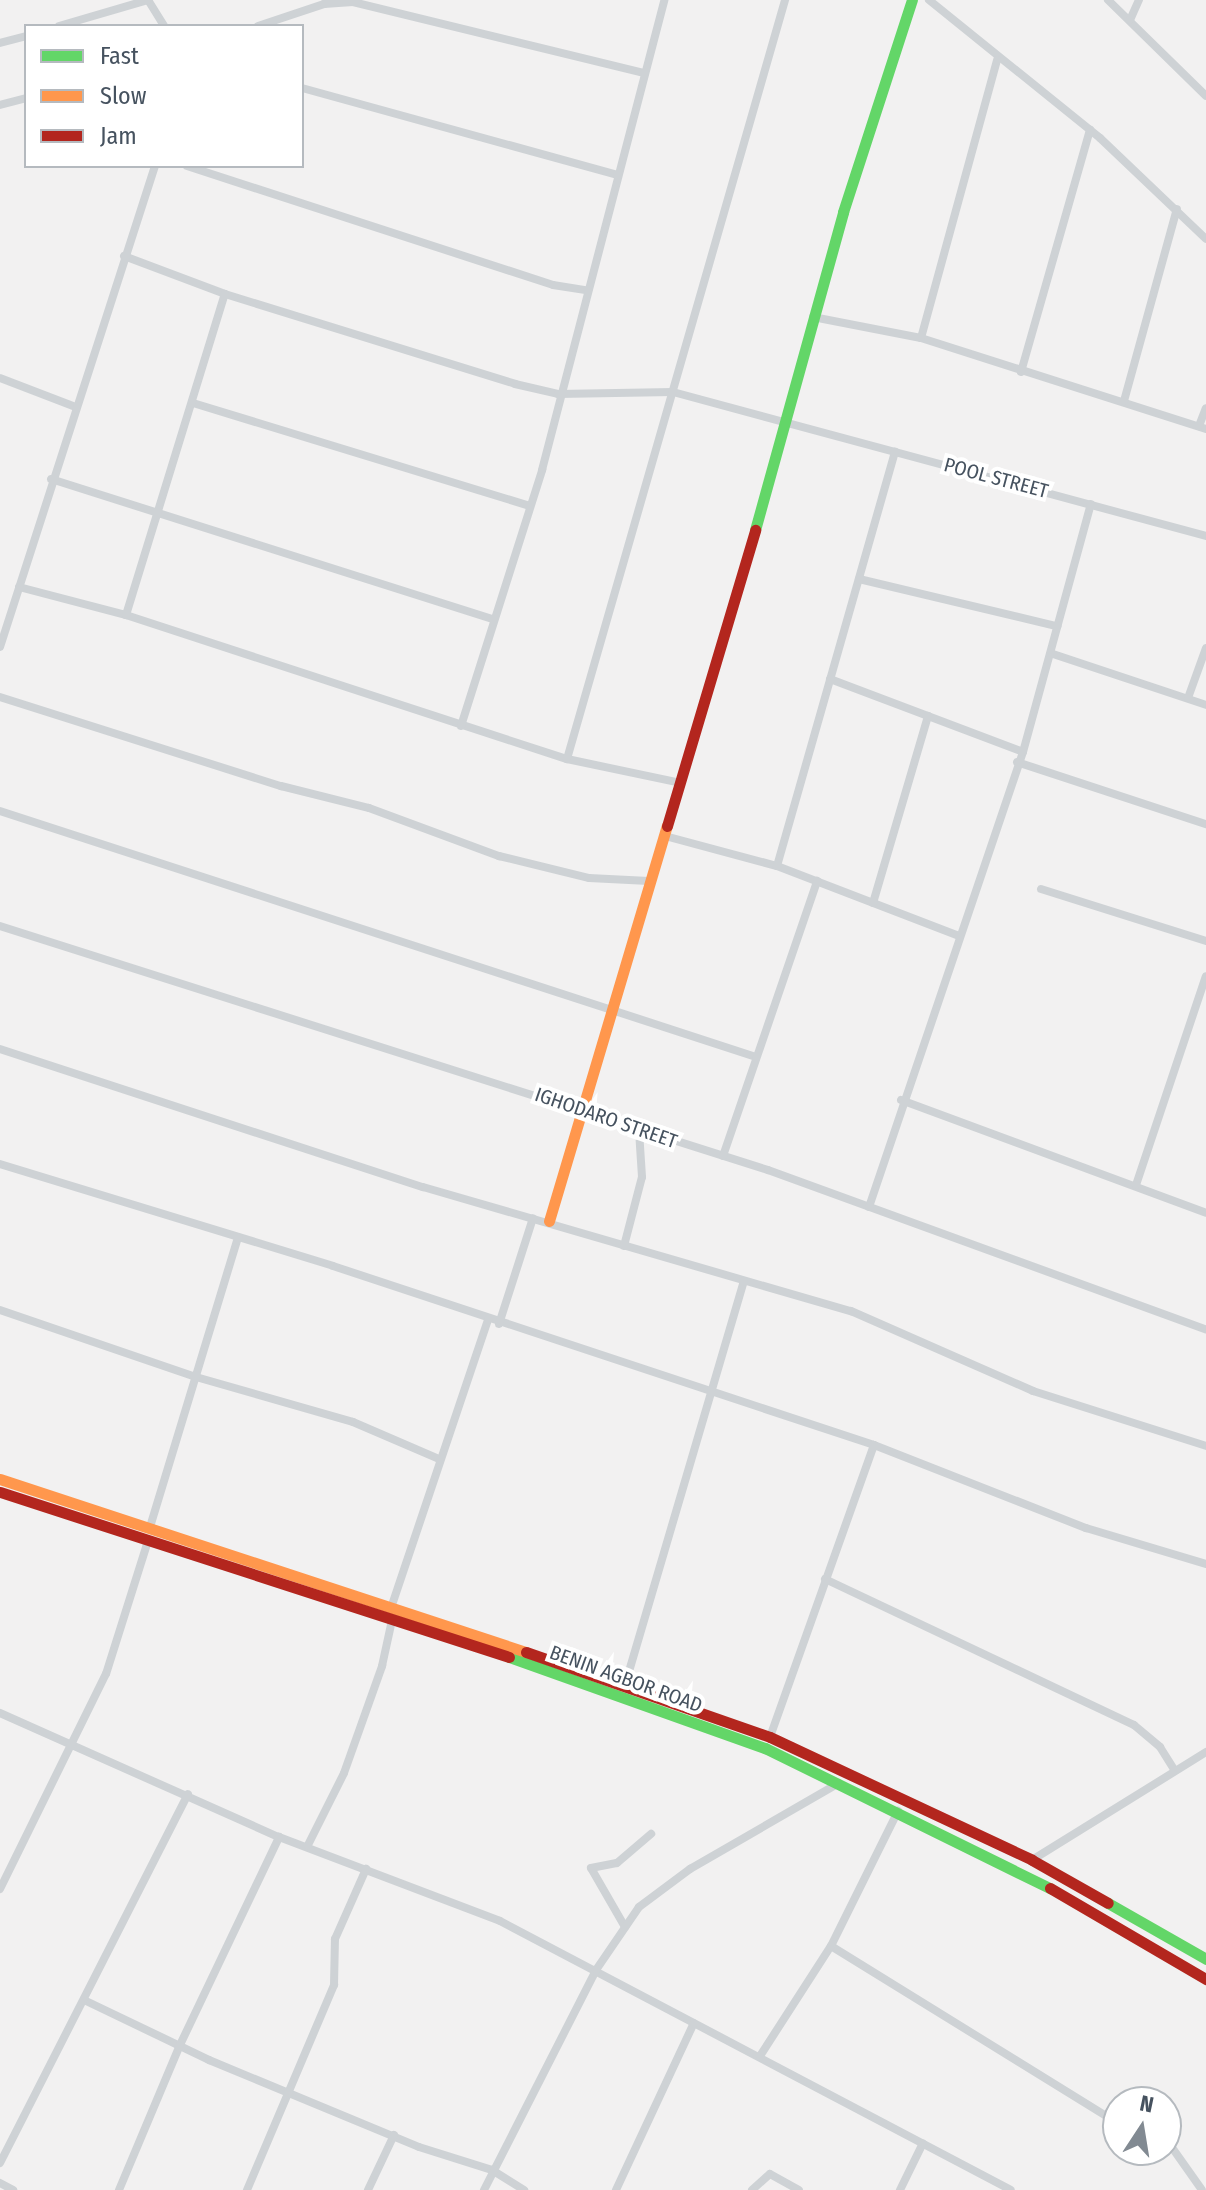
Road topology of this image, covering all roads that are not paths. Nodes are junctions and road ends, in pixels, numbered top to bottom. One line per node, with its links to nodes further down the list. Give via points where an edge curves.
1 (148, 0): 9 (street); 10 (street)
2 (664, 0): 15 (street)
3 (785, 0): 33 (street)
4 (912, 0): 29 (main road)
5 (929, 0): 14 (street)
6 (1108, 0): 8 (street)
7 (1139, 0): 8 (street)
8 (1130, 20): 17 (street)
9 (66, 24)
10 (163, 24)
11 (264, 24): 15 (street, via 324,4 353,2)
12 (24, 37): 13 (street)
13 (0, 43)
14 (997, 60): 20 (street); 30 (street)
15 (644, 73): 23 (street)
16 (304, 89): 23 (street)
17 (1205, 94)
18 (24, 99): 19 (street)
19 (0, 105)
20 (1090, 130): 24 (street); 31 (street)
21 (154, 168): 26 (street)
22 (193, 168): 27 (street, via 553,285)
23 (617, 175): 27 (street)
24 (1177, 209): 25 (street); 35 (street)
25 (1206, 239)
26 (124, 256): 28 (street, POOL STREET); 37 (street)
27 (586, 290): 34 (street)
28 (225, 294): 34 (street, POOL STREET, via 445,365); 36 (street)
29 (813, 317): 30 (street); 39 (main road)
30 (921, 338): 31 (street)
31 (1021, 372): 35 (street)
32 (0, 378): 37 (street)
33 (673, 392): 34 (street, POOL STREET); 39 (street, POOL STREET); 63 (street)
34 (558, 394): 44 (street)
35 (1124, 401): 40 (street)
36 (193, 403): 44 (street); 45 (street)
37 (76, 407): 42 (street)
38 (1206, 408): 40 (street)
39 (786, 420): 41 (street, POOL STREET); 65 (main road)
40 (1202, 427)
41 (895, 451): 43 (street, POOL STREET); 47 (street)
42 (51, 479): 45 (street); 48 (street)
43 (1091, 504): 46 (street, POOL STREET); 51 (street)
44 (529, 506): 50 (street)
45 (158, 514): 49 (street); 50 (street)
46 (1206, 536)
47 (859, 579): 51 (street); 56 (street)
48 (19, 587): 49 (street); 52 (street)
49 (126, 615): 61 (street)
50 (492, 619): 61 (street)
51 (1057, 626): 55 (street)
52 (2, 630): 53 (street)
53 (0, 647)
54 (1206, 648): 58 (street)
55 (1053, 654): 58 (street); 62 (street)
56 (830, 679): 60 (street); 69 (street)
57 (0, 697): 70 (street, via 281,786 369,808 499,856 589,878)
58 (1188, 698): 59 (street)
59 (1206, 705)
60 (928, 716): 62 (street); 73 (street)
61 (461, 726): 63 (street)
62 (1023, 752): 64 (street)
63 (567, 759): 65 (street)
64 (1017, 762): 67 (street); 75 (street)
65 (681, 783): 68 (main road)
66 (0, 811): 78 (street)
67 (1206, 824)
68 (665, 836): 69 (street); 70 (main road)
69 (777, 866): 71 (street)
70 (649, 881): 78 (main road)
71 (817, 881): 73 (street); 80 (street)
72 (1041, 889): 76 (street)
73 (873, 903): 75 (street)
74 (0, 926): 82 (street, IGHODARO STREET)
75 (957, 935): 81 (street)
76 (1206, 941)
77 (1206, 976): 86 (street)
78 (609, 1009): 80 (street); 82 (main road)
79 (0, 1049): 89 (street)
80 (756, 1057): 84 (street)
81 (901, 1100): 86 (street); 87 (street)
82 (580, 1109): 83 (street, IGHODARO STREET); 90 (main road)
83 (639, 1131): 84 (street, IGHODARO STREET); 92 (street, via 642,1177)
84 (723, 1156): 87 (street, IGHODARO STREET)
85 (1, 1167): 91 (street)
86 (1136, 1185): 88 (street)
87 (869, 1207): 97 (street, IGHODARO STREET)
88 (1206, 1213)
89 (533, 1218): 90 (street); 96 (street)
90 (549, 1221): 92 (street)
91 (238, 1237): 95 (street); 98 (street)
92 (624, 1246): 93 (street)
93 (744, 1281): 99 (street); 101 (street, via 851,1311 1033,1391)
94 (0, 1310): 98 (street)
95 (488, 1320): 96 (street); 102 (street)
96 (499, 1324): 99 (street)
97 (1206, 1329)
98 (196, 1377): 102 (street, via 353,1422); 105 (street)
99 (710, 1393): 100 (street); 111 (street)
100 (874, 1445): 107 (street, via 1086,1528); 108 (street)
101 (1206, 1446)
102 (439, 1459): 109 (street)
103 (0, 1479): 105 (main road, BENIN AGBOR ROAD)
104 (0, 1492): 106 (main road, BENIN AGBOR ROAD)
105 (150, 1527): 109 (main road, BENIN AGBOR ROAD)
106 (148, 1541): 110 (main road, BENIN AGBOR ROAD); 114 (street, via 106,1674)
107 (1206, 1564)
108 (825, 1579): 113 (street); 116 (street, via 1134,1725 1160,1747)
109 (392, 1605): 111 (main road, BENIN AGBOR ROAD)
110 (392, 1620): 117 (main road, BENIN AGBOR ROAD, via 622,1695 765,1748); 122 (street, via 382,1666 344,1773)
111 (625, 1685): 113 (main road, BENIN AGBOR ROAD)
112 (0, 1713): 114 (street)
113 (770, 1737): 123 (main road, BENIN AGBOR ROAD)
114 (72, 1741): 118 (street); 125 (street)
115 (1205, 1754): 116 (street)
116 (1173, 1768): 123 (street)
117 (840, 1783): 119 (main road, BENIN AGBOR ROAD); 126 (street, via 690,1869 639,1907)
118 (188, 1794): 121 (street); 131 (street)
119 (898, 1810): 127 (street); 130 (main road, BENIN AGBOR ROAD, via 1047,1886)
120 (651, 1834): 126 (street, via 617,1863 591,1868)
121 (279, 1837): 122 (street); 133 (street)
122 (308, 1845): 124 (street)
123 (1032, 1860): 128 (main road, BENIN AGBOR ROAD)
124 (366, 1869): 129 (street, via 500,1921); 135 (street, via 335,1939 334,1985)
125 (0, 1889)
126 (625, 1927): 129 (street)
127 (831, 1946): 134 (street); 136 (street)
128 (1206, 1959)
129 (596, 1970): 132 (street); 141 (street)
130 (1206, 1979)
131 (84, 2000): 133 (street); 140 (street)
132 (694, 2023): 134 (street); 150 (street)
133 (179, 2047): 135 (street); 145 (street)
134 (760, 2056): 138 (street)
135 (291, 2092): 137 (street); 146 (street)
136 (1102, 2113)
137 (394, 2135): 141 (street); 147 (street)
138 (923, 2143): 143 (street); 153 (street)
139 (1182, 2162): 155 (street)
140 (0, 2163)
141 (492, 2170): 148 (street); 149 (street)
142 (0, 2183): 144 (street)
143 (995, 2186): 154 (street)
144 (13, 2190)
145 (119, 2190)
146 (247, 2190)
147 (368, 2190)
148 (484, 2190)
149 (524, 2190)
150 (616, 2190)
151 (752, 2190): 152 (street, via 770,2174)
152 (799, 2190)
153 (900, 2190)
154 (1011, 2190)
155 (1202, 2190)

